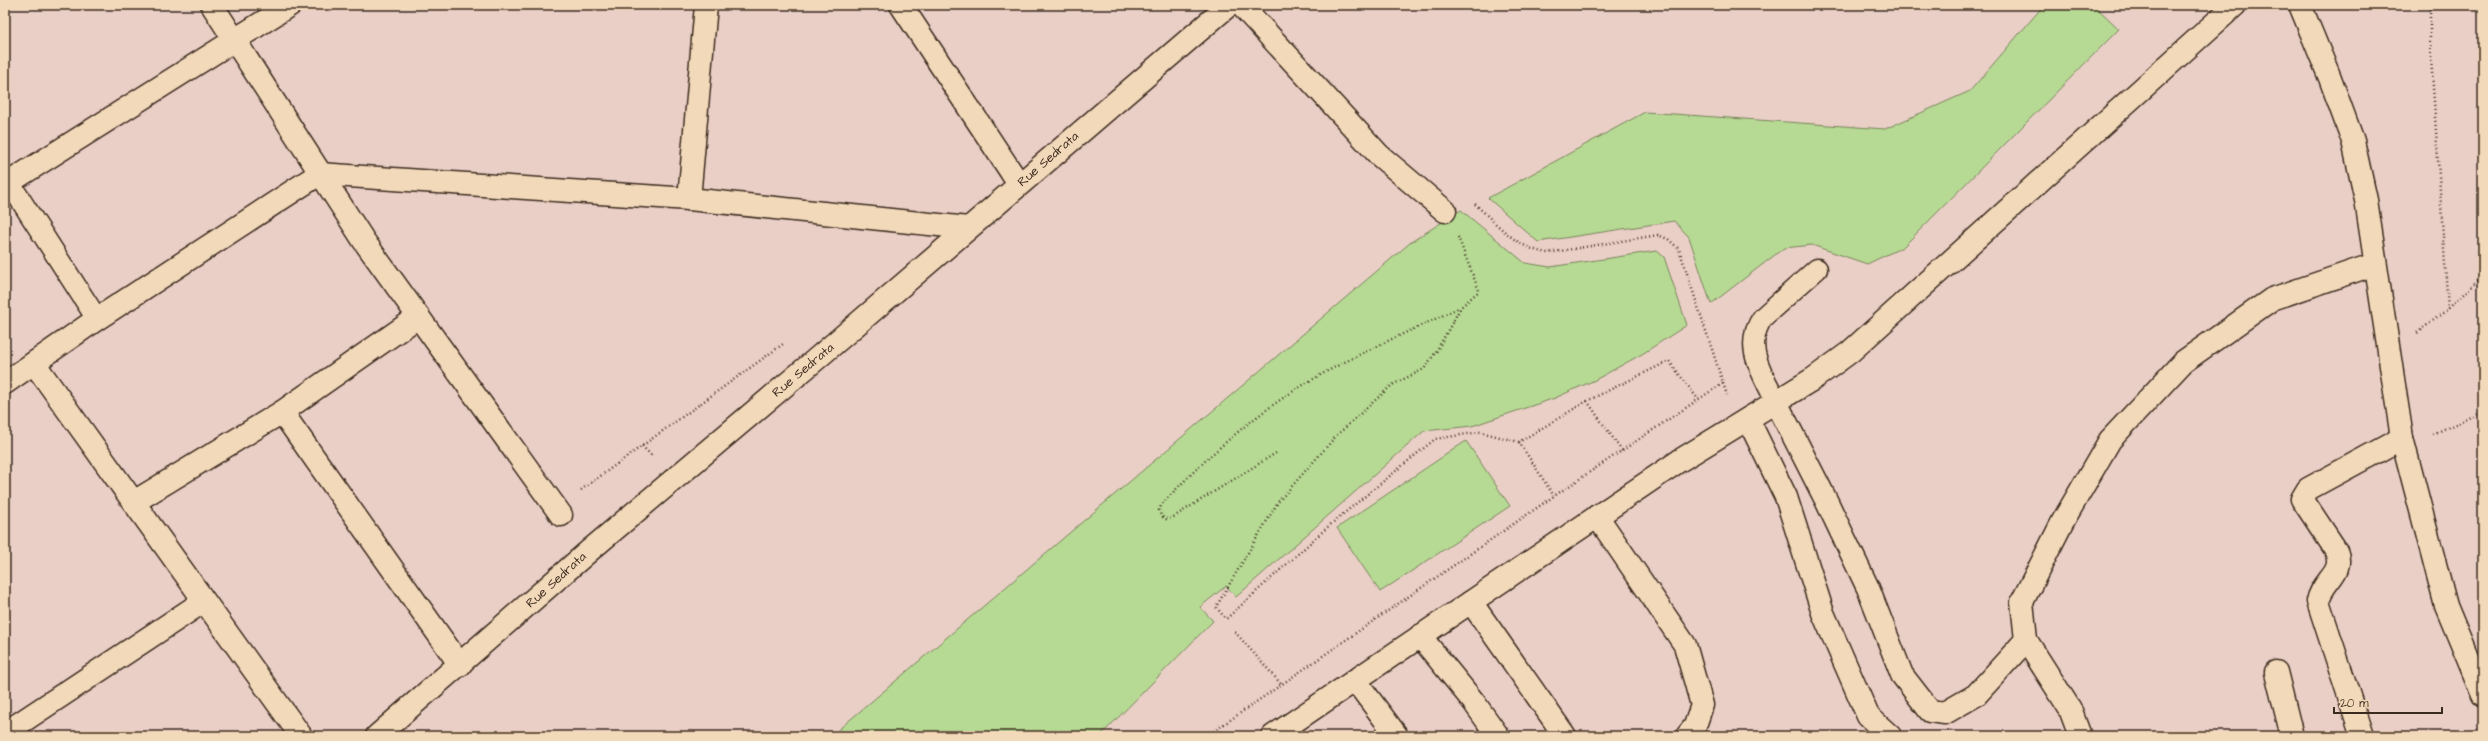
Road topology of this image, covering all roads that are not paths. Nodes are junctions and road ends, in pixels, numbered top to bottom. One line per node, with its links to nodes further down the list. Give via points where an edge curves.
1 (212, 5): 9 (street)
2 (290, 5): 9 (street)
3 (706, 5): 13 (street)
4 (901, 5): 12 (street)
5 (1228, 5): 12 (street, Rue Sedrata)
6 (1241, 5): 14 (street, via 1379,154)
7 (2235, 5): 22 (street, via 1850,352)
8 (2300, 5): 16 (street, via 2353,141 2366,200)
9 (235, 40): 10 (street); 11 (street)
10 (319, 174): 13 (street); 18 (street); 19 (street)
11 (7, 184): 19 (lane)
12 (1019, 184): 15 (street, Rue Sedrata)
13 (689, 198): 15 (street)
14 (1445, 211)
15 (968, 228): 33 (street, Rue Sedrata, via 589,551)
16 (2375, 264): 25 (street); 32 (street, via 2272,299 2183,362 2110,440 2063,521 2022,602)
17 (1817, 269): 22 (lane, via 1756,326 1753,338 1754,352)
18 (418, 317): 23 (street); 27 (street)
19 (97, 318): 20 (street)
20 (34, 363): 21 (street); 26 (street)
21 (5, 383)
22 (1776, 402): 24 (street); 32 (street, via 1868,588 1902,675 1930,711 1945,713 1976,695)
23 (282, 412): 26 (street); 33 (street)
24 (1748, 419): 28 (street); 45 (street, via 1786,497 1823,613 1868,716)
25 (2402, 438): 36 (street, via 2446,606); 48 (street, via 2308,489 2302,499 2336,550 2339,559 2338,570 2320,591 2318,601)
26 (134, 502): 29 (street)
27 (559, 511)
28 (1597, 516): 30 (street); 44 (street, via 1685,645 1702,705 1695,726)
29 (204, 601): 37 (street); 38 (street)
30 (1471, 602): 31 (street); 43 (street)
31 (1420, 636): 35 (street); 42 (street)
32 (2026, 640): 46 (street, via 2070,708)
33 (460, 666): 39 (street, Rue Sedrata)
34 (2276, 672): 47 (street)
35 (1355, 680): 40 (street); 41 (street)
36 (2483, 695)
37 (5, 733)
38 (302, 736)
39 (377, 736)
40 (1274, 736)
41 (1397, 736)
42 (1498, 736)
43 (1565, 736)
44 (1687, 736)
45 (1890, 736)
46 (2080, 736)
47 (2292, 736)
48 (2362, 736)

